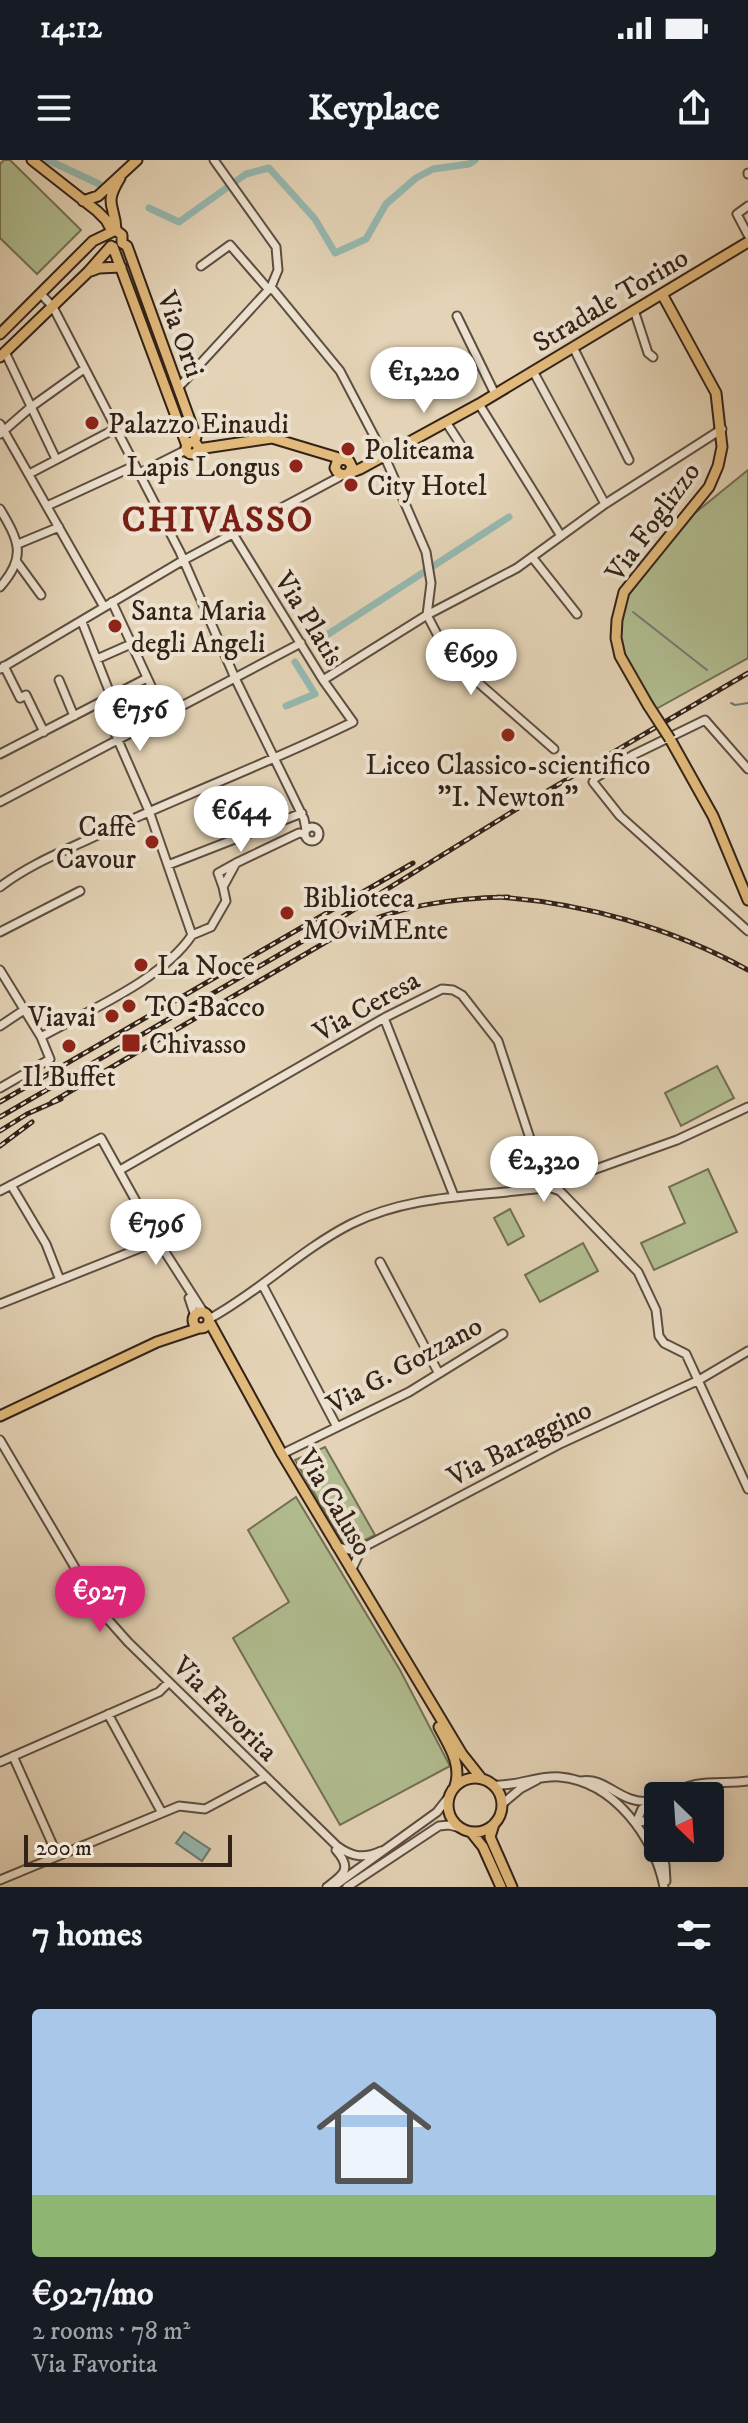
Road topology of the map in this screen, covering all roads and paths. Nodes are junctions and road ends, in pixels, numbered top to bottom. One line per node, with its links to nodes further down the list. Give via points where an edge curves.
1 (32, 160): 6 (main road, Via Orti)
2 (137, 160): 4 (main road)
3 (214, 160): 16 (street, via 276,247 278,270)
4 (120, 178): 5 (main road); 9 (main road, via 110,194)
5 (102, 192): 6 (main road); 8 (main road)
6 (83, 201): 8 (main road, Via Orti)
7 (748, 206): 10 (street, via 737,214)
8 (97, 211): 9 (main road, Via Orti)
9 (113, 231): 12 (main road, Via Orti, via 106,241); 12 (main road, Via Orti, via 122,235); 17 (main road, via 93,241)
10 (748, 235)
11 (748, 242): 18 (main road, Stradale Torino)
12 (115, 246): 14 (main road, Via Orti); 15 (main road); 28 (main road, Via Orti, via 127,246)
13 (201, 266): 16 (street, via 230,245)
14 (121, 267): 15 (main road); 36 (main road, Via Orti)
15 (88, 272): 19 (main road)
16 (270, 289): 28 (street); 37 (street, via 340,371)
17 (41, 294): 19 (street); 22 (main road)
18 (662, 294): 20 (main road, Stradale Torino); 34 (main road, Via Foglizzo, via 716,393)
19 (53, 307): 24 (main road); 26 (street)
20 (634, 310): 23 (main road, Stradale Torino); 25 (street)
21 (457, 316): 29 (street)
22 (0, 334)
23 (573, 347): 27 (main road, Stradale Torino); 40 (street)
24 (3, 355): 31 (street)
25 (653, 357)
26 (84, 369): 31 (street); 33 (street)
27 (533, 371): 29 (main road, Stradale Torino); 46 (street)
28 (178, 388): 36 (main road, Via Orti, via 196,437)
29 (495, 394): 30 (main road, Stradale Torino)
30 (479, 404): 32 (main road, Stradale Torino); 51 (street)
31 (31, 407): 35 (street); 39 (street)
32 (446, 422): 37 (main road, Stradale Torino); 38 (street)
33 (115, 429): 39 (street); 43 (street)
34 (722, 429): 46 (street); 87 (main road, Via Foglizzo, bridge, via 721,457 709,487 624,592 616,638 620,656 713,816)
35 (1, 430): 44 (street)
36 (191, 447): 41 (main road, via 272,438); 43 (street)
37 (384, 455): 42 (main road, Stradale Torino); 61 (street, via 430,566)
38 (468, 456)
39 (56, 459): 44 (street)
40 (629, 460)
41 (342, 461): 42 (main road, Stradale Torino); 45 (main road, via 352,467); 45 (main road, via 336,472)
42 (369, 462): 45 (main road, Stradale Torino)
43 (136, 470): 47 (street); 54 (street)
44 (29, 474): 47 (street)
45 (346, 474): 50 (street)
46 (605, 504): 51 (street)
47 (47, 506): 49 (street)
48 (0, 509): 52 (street)
49 (59, 527): 52 (street); 59 (street)
50 (233, 534): 54 (street); 63 (street, Via Platis)
51 (561, 536): 53 (street)
52 (18, 544): 55 (street)
53 (532, 557): 60 (street); 61 (street)
54 (182, 561): 58 (street); 68 (street)
55 (17, 562): 56 (street); 57 (street)
56 (0, 587)
57 (41, 595)
58 (112, 602): 59 (street); 64 (street)
59 (104, 607): 62 (street)
60 (577, 614)
61 (427, 615): 70 (street); 77 (street, via 449,657)
62 (82, 622): 65 (street); 66 (street)
63 (301, 643): 68 (street); 70 (street, Via Platis)
64 (131, 644): 65 (street); 67 (street)
65 (97, 659): 71 (street)
66 (2, 668): 74 (street, via 20,698 26,695)
67 (147, 678): 71 (street); 73 (street)
68 (235, 678): 73 (street); 79 (street)
69 (59, 680): 72 (street)
70 (323, 680): 79 (street, Via Platis, via 353,722)
71 (111, 696): 72 (street); 76 (street, via 107,715)
72 (74, 716): 74 (street)
73 (165, 716): 76 (street)
74 (44, 732): 78 (street)
75 (0, 741): 78 (street)
76 (118, 741): 81 (street); 82 (street)
77 (554, 749)
78 (2, 752)
79 (275, 759): 82 (street); 83 (street)
80 (748, 769): 88 (street, via 705,720 633,755 593,782 620,816)
81 (0, 802)
82 (149, 811): 84 (street); 85 (street, via 44,860)
83 (303, 816): 84 (street); 90 (street, via 308,830 236,863 223,887 226,901 211,927)
84 (168, 865): 90 (street)
85 (0, 887)
86 (80, 891): 89 (street)
87 (748, 900)
88 (748, 931)
89 (0, 932)
90 (192, 935): 95 (street, via 163,968)
91 (0, 970): 92 (street)
92 (24, 1010): 94 (street); 95 (street)
93 (384, 1018): 98 (street, Via Ceresa); 99 (street, Via Ceresa, via 442,989 462,995 498,1041); 104 (street)
94 (0, 1026)
95 (41, 1037): 96 (street, via 50,1059)
96 (0, 1088)
97 (748, 1107): 100 (street, via 677,1140)
98 (120, 1170): 101 (street, Via Caluso, via 101,1138); 105 (street, Via Caluso)
99 (545, 1175): 100 (street); 102 (street); 102 (street, via 537,1182)
100 (572, 1178): 102 (street)
101 (11, 1185): 103 (street); 107 (street, via 46,1244)
102 (547, 1187): 104 (street); 114 (street, via 560,1191 638,1272 656,1310 659,1336 686,1354)
103 (0, 1191)
104 (454, 1196): 108 (street, via 350,1225)
105 (158, 1241): 107 (street); 110 (street, Via Caluso)
106 (380, 1262): 113 (street)
107 (60, 1280): 109 (street)
108 (262, 1284): 110 (street); 116 (street)
109 (0, 1304)
110 (202, 1321): 115 (main road); 118 (main road, Via Caluso, via 219,1341)
111 (503, 1334): 113 (street, Via G. Gozzano)
112 (748, 1351): 114 (street, Via Baraggino)
113 (438, 1372): 116 (street, Via G. Gozzano)
114 (699, 1380): 119 (street); 120 (street, Via Baraggino, via 562,1443)
115 (0, 1416)
116 (337, 1427): 118 (street, Via G. Gozzano)
117 (0, 1440): 121 (street, Via Favorita, via 104,1615)
118 (282, 1454): 120 (main road, Via Caluso, via 336,1546)
119 (748, 1489)
120 (354, 1554): 122 (main road, Via Caluso, via 351,1571)
121 (169, 1682): 123 (street, via 159,1692); 126 (street, Via Favorita)
122 (419, 1684): 128 (main road, Via Caluso); 133 (main road, Via Caluso, via 457,1763)
123 (108, 1714): 124 (street); 138 (street)
124 (13, 1756): 125 (street); 145 (street)
125 (0, 1762)
126 (265, 1777): 138 (street, via 205,1809 179,1806); 143 (street, Via Favorita)
127 (546, 1777): 129 (street); 132 (street); 136 (street)
128 (481, 1778): 132 (main road); 133 (main road)
129 (580, 1781): 135 (street, via 599,1783 632,1801); 141 (street)
130 (724, 1782): 131 (street)
131 (748, 1783)
132 (493, 1785): 136 (main road)
133 (455, 1786): 134 (main road)
134 (448, 1798): 142 (main road, via 448,1812); 144 (street, via 437,1812)
135 (644, 1800)
136 (502, 1804): 140 (main road)
137 (644, 1808): 141 (street)
138 (162, 1813): 145 (street)
139 (644, 1821): 141 (street)
140 (494, 1823): 142 (main road, via 482,1831); 151 (main road, via 490,1837)
141 (636, 1823): 152 (street, via 651,1847)
142 (466, 1830): 149 (street, via 439,1826); 150 (main road, via 483,1847)
143 (328, 1838): 144 (street, Via Favorita, via 352,1855); 148 (street, Via Favorita, via 345,1861 343,1874)
144 (381, 1851): 148 (street)
145 (54, 1856): 147 (street)
146 (664, 1862): 152 (street)
147 (0, 1880)
148 (330, 1887)
149 (347, 1887)
150 (501, 1887)
151 (512, 1887)
152 (664, 1887)

